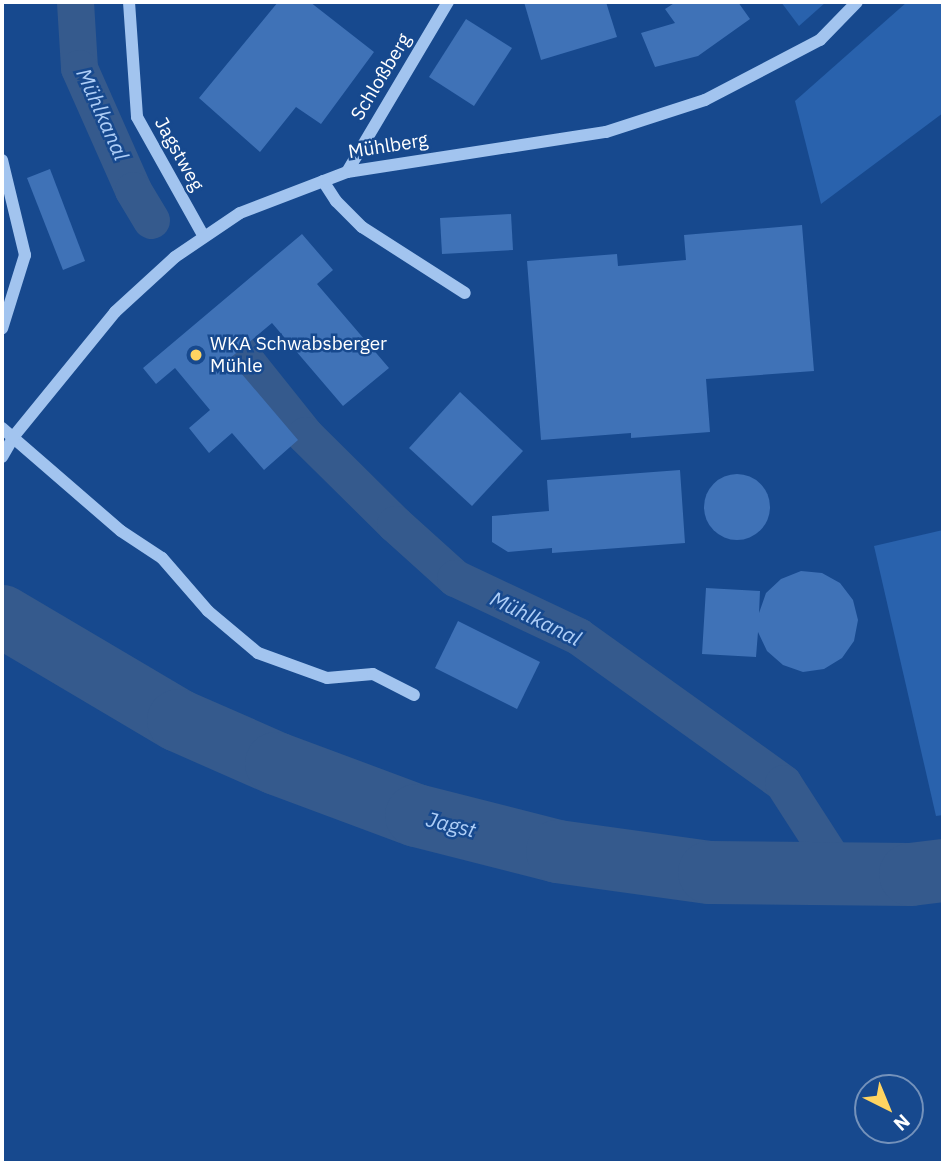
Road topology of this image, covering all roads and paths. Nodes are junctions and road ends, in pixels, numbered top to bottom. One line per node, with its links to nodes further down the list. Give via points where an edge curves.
1 (129, 2): 7 (street, Jagstweg, via 137,117)
2 (448, 2): 5 (street, Schloßberg)
3 (857, 2): 5 (street, Mühlberg, via 820,40 705,100 606,132)
4 (2, 160): 9 (street, via 25,255)
5 (347, 172): 6 (street, Mühlberg)
6 (323, 181): 7 (street, Mühlberg, via 240,213); 8 (street, via 362,226)
7 (204, 237): 11 (street, Mühlberg, via 115,312)
8 (465, 293)
9 (2, 328)
10 (2, 428): 11 (street)
11 (14, 436): 12 (street, Mühlberg); 13 (street, via 121,531 162,558 208,611 258,653 327,678 373,674)
12 (2, 457)
13 (414, 695)

